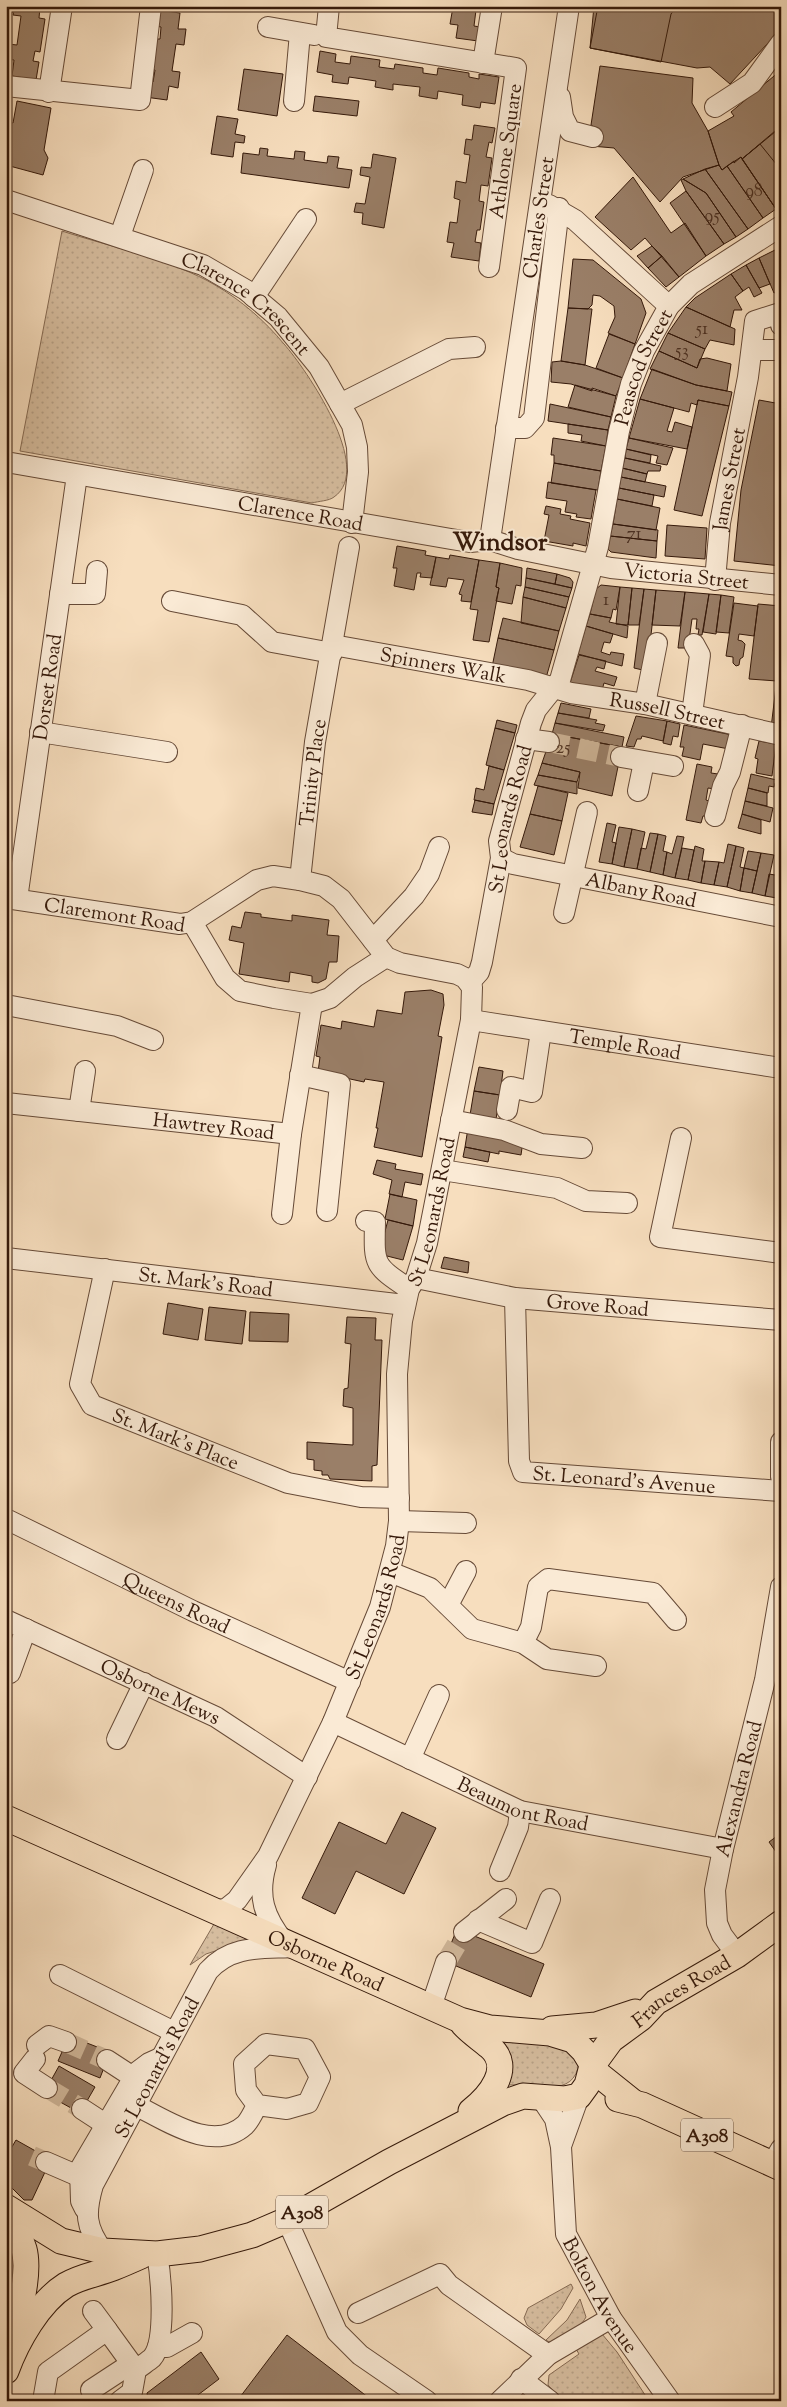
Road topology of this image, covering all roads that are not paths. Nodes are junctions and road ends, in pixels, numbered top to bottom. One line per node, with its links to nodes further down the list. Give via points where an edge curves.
1 (62, 6): 13 (street)
2 (151, 6): 13 (street, via 140,100)
3 (329, 6): 8 (street)
4 (492, 6): 10 (street, Athlone Square)
5 (569, 6): 11 (street, Charles Street)
6 (268, 27): 7 (street, Athlone Square)
7 (300, 33): 8 (street, Athlone Square); 14 (street)
8 (326, 37): 10 (street, Athlone Square)
9 (780, 46): 15 (street, via 752,83)
10 (483, 63): 24 (street, Athlone Square, via 516,68)
11 (558, 83): 16 (street, via 562,116 570,131); 19 (street, Charles Street)
12 (6, 86): 13 (street)
13 (49, 92)
14 (294, 100)
15 (716, 107)
16 (592, 137)
17 (143, 170): 23 (street)
18 (6, 200): 23 (street, Clarence Crescent)
19 (540, 202): 20 (street); 32 (street, Charles Street)
20 (559, 208): 26 (street); 32 (street, Charles Street, via 534,418 525,428)
21 (306, 219): 25 (street)
22 (781, 226): 26 (street, Peascod Street, via 691,284)
23 (120, 236): 25 (street, Clarence Crescent, via 203,264)
24 (489, 267)
25 (254, 296): 31 (street, Clarence Crescent, via 297,338 319,367)
26 (669, 306): 38 (street, Peascod Street, via 644,351 631,384)
27 (781, 325): 29 (street, James Street, via 780,313 756,321)
28 (475, 347): 31 (street, via 448,349)
29 (752, 350): 30 (street); 40 (street, James Street, via 720,523)
30 (781, 350)
31 (340, 404): 35 (street, Clarence Crescent, via 352,425 357,447 358,472)
32 (506, 428): 36 (street, Charles Street)
33 (6, 462): 34 (street, Clarence Road)
34 (77, 475): 35 (street, Clarence Road); 42 (street, Dorset Road)
35 (352, 523): 36 (street, Clarence Road, via 470,542)
36 (490, 540): 38 (street, Clarence Road)
37 (348, 547): 46 (street, Trinity Place)
38 (592, 565): 40 (street, Victoria Street); 47 (street, St Leonards Road, via 560,680)
39 (97, 571): 42 (street, via 95,594)
40 (715, 580): 41 (street, Victoria Street)
41 (781, 585)
42 (60, 594): 51 (street, Dorset Road)
43 (172, 601): 46 (street, Spinners Walk, via 242,615 272,642)
44 (657, 642): 48 (street)
45 (694, 644): 49 (street, via 700,655)
46 (333, 649): 47 (street, Spinners Walk, via 528,680); 65 (street, Trinity Place, via 315,742)
47 (554, 688): 48 (street, Russell Street); 53 (street, St Leonards Road, via 536,710)
48 (646, 704): 49 (street, Russell Street)
49 (692, 714): 50 (street, Russell Street)
50 (742, 725): 52 (street, Russell Street); 61 (street)
51 (40, 732): 55 (street); 66 (street, Dorset Road)
52 (781, 735)
53 (526, 740): 54 (street); 63 (street, St Leonards Road, via 500,832)
54 (549, 742)
55 (168, 752)
56 (620, 757): 57 (street)
57 (644, 762): 58 (street); 59 (street)
58 (673, 766)
59 (638, 791)
60 (587, 812): 64 (street)
61 (715, 816)
62 (439, 847): 70 (street, via 414,896)
63 (501, 858): 64 (street, Albany Road, via 513,864); 72 (street, St Leonards Road, via 482,962 479,972)
64 (572, 876): 67 (street); 68 (street, Albany Road)
65 (300, 880): 69 (street, Claremont Road, via 273,876 258,880); 70 (street, via 324,886 341,899)
66 (12, 898): 69 (street, Claremont Road, via 180,924)
67 (564, 913)
68 (781, 918)
69 (192, 922): 73 (street, via 225,978 240,991)
70 (373, 940): 71 (street)
71 (386, 957): 72 (street, via 400,963 457,974); 73 (street, via 330,998)
72 (470, 982): 75 (street, St Leonards Road, via 473,994)
73 (312, 1004): 80 (street, Hawtrey Road)
74 (6, 1005): 77 (street, via 118,1026)
75 (471, 1020): 76 (street, Temple Road); 84 (street, St Leonards Road)
76 (541, 1031): 78 (street, Temple Road); 82 (street, via 532,1092 511,1087)
77 (153, 1040)
78 (781, 1068)
79 (85, 1071): 83 (street)
80 (300, 1075): 85 (street, Hawtrey Road); 90 (street, via 340,1084)
81 (6, 1104): 83 (street, Hawtrey Road)
82 (507, 1110)
83 (79, 1111): 85 (street, Hawtrey Road)
84 (452, 1120): 87 (street, via 504,1130 542,1144); 88 (street, St Leonards Road)
85 (291, 1134): 91 (street)
86 (681, 1138): 93 (street, via 660,1237)
87 (582, 1148)
88 (442, 1170): 89 (street, via 557,1188 586,1201); 96 (street, St Leonards Road, via 427,1243)
89 (627, 1203)
90 (327, 1211)
91 (282, 1214)
92 (366, 1221): 96 (street, via 375,1222 374,1256 378,1265)
93 (781, 1253)
94 (6, 1258): 95 (street, St. Mark's Road)
95 (105, 1269): 96 (street, St. Mark's Road); 102 (street, St. Mark's Place, via 80,1384 92,1405 288,1483 361,1497)
96 (410, 1290): 97 (street, Grove Road); 102 (street, St Leonards Road, via 397,1374)
97 (515, 1298): 98 (street, Grove Road); 101 (street, St. Leonard's Avenue, via 519,1461 523,1472)
98 (781, 1320)
99 (780, 1451): 100 (street)
100 (781, 1477)
101 (781, 1491)
102 (400, 1498): 104 (street, St Leonards Road)
103 (6, 1519): 115 (street, Queens Road)
104 (400, 1521): 105 (street); 107 (street, St Leonards Road)
105 (466, 1523)
106 (466, 1571): 109 (street)
107 (390, 1572): 109 (street, via 430,1588); 115 (street, St Leonards Road, via 380,1607)
108 (781, 1587): 124 (street, Alexandra Road, via 766,1680)
109 (448, 1605): 112 (street, via 472,1629)
110 (676, 1620): 112 (street, via 652,1593 548,1579 538,1587 531,1627)
111 (13, 1627): 114 (street); 116 (street, Osborne Mews)
112 (523, 1642): 113 (street, via 547,1659)
113 (596, 1666)
114 (10, 1673)
115 (350, 1682): 118 (street, St Leonards Road)
116 (144, 1683): 119 (street); 121 (street, Osborne Mews, via 216,1717)
117 (440, 1695): 120 (street)
118 (333, 1722): 120 (street, Beaumont Road); 121 (street, St Leonards Road)
119 (117, 1739)
120 (410, 1759): 122 (street, Beaumont Road)
121 (307, 1776): 125 (street, St Leonards Road)
122 (520, 1811): 124 (street, Beaumont Road); 126 (street, via 518,1827)
123 (6, 1818): 129 (main road, Osborne Road / A308)
124 (723, 1849): 132 (street, Alexandra Road, via 715,1890 717,1923)
125 (268, 1856): 129 (street, St Leonards Road, via 237,1900); 131 (street, St Leonards Road, via 261,1885 262,1902 266,1916)
126 (500, 1871)
127 (506, 1899): 128 (street, via 471,1926 532,1943)
128 (550, 1899)
129 (218, 1911): 131 (main road, Osborne Road / A308)
130 (781, 1923): 132 (main road, Frances Road)
131 (290, 1944): 136 (main road, Osborne Road / A308); 139 (street, St Leonard's Road, via 225,1956 208,1971)
132 (737, 1955): 135 (main road, Frances Road)
133 (446, 1962): 136 (street)
134 (60, 1975): 139 (street)
135 (656, 2002): 138 (main road, via 624,2017 596,2025); 143 (main road, Frances Road, via 641,2018 611,2040)
136 (431, 2007): 137 (main road, Osborne Road / A308)
137 (460, 2020): 138 (main road, Osborne Road / A308, via 490,2028); 153 (main road, via 495,2052 498,2076 483,2102)
138 (535, 2031): 143 (main road, Osborne Road / A308, via 573,2040)
139 (174, 2032): 141 (street, St Leonard's Road)
140 (66, 2042): 145 (street, via 49,2036 24,2073)
141 (160, 2058): 144 (street); 149 (street, St Leonard's Road)
142 (107, 2060): 144 (street)
143 (592, 2066): 146 (main road, Frances Road, via 587,2086); 148 (main road, Osborne Road / A308, via 605,2081)
144 (133, 2077): 152 (street)
145 (47, 2088)
146 (579, 2096): 147 (main road, A308); 148 (main road, Osborne Road / A308, via 596,2095); 154 (street, Bolton Avenue)
147 (540, 2098): 153 (main road, A308, via 514,2098); 154 (street, Bolton Avenue, via 552,2112)
148 (633, 2102): 155 (main road, Osborne Road / A308)
149 (135, 2105): 150 (street, via 189,2132 220,2137 245,2125); 160 (street, St Leonard's Road, via 93,2185)
150 (258, 2105)
151 (82, 2109): 152 (street)
152 (105, 2124): 157 (street)
153 (445, 2133): 162 (main road, A308)
154 (561, 2147): 167 (street, Bolton Avenue, via 566,2234)
155 (778, 2160)
156 (46, 2162): 157 (street)
157 (78, 2172): 158 (street); 160 (street, via 81,2201)
158 (63, 2193)
159 (6, 2207): 163 (main road, A308, via 61,2241)
160 (88, 2216): 163 (street, St Leonard's Road, via 93,2238)
161 (6, 2218): 172 (main road, via 24,2249 25,2267)
162 (286, 2220): 164 (main road, A308, via 252,2235 200,2248); 178 (street, via 336,2332 360,2355)
163 (103, 2251): 164 (main road, A308)
164 (152, 2254): 170 (street, via 162,2286); 172 (main road, via 81,2278 49,2297)
165 (93, 2311): 168 (street)
166 (358, 2313): 171 (street, via 440,2274 450,2285)
167 (611, 2318): 171 (street); 181 (street, Bolton Avenue)
168 (107, 2330): 173 (street); 176 (street, via 48,2372)
169 (192, 2333): 170 (street, via 167,2347)
170 (158, 2347): 173 (street, via 152,2357)
171 (548, 2355): 174 (street)
172 (7, 2369)
173 (136, 2370): 175 (street, via 123,2369); 177 (street, via 132,2392)
174 (521, 2379): 179 (street); 180 (street)
175 (91, 2390)
176 (43, 2401)
177 (120, 2401)
178 (427, 2401)
179 (500, 2401)
180 (550, 2401)
181 (670, 2401)

